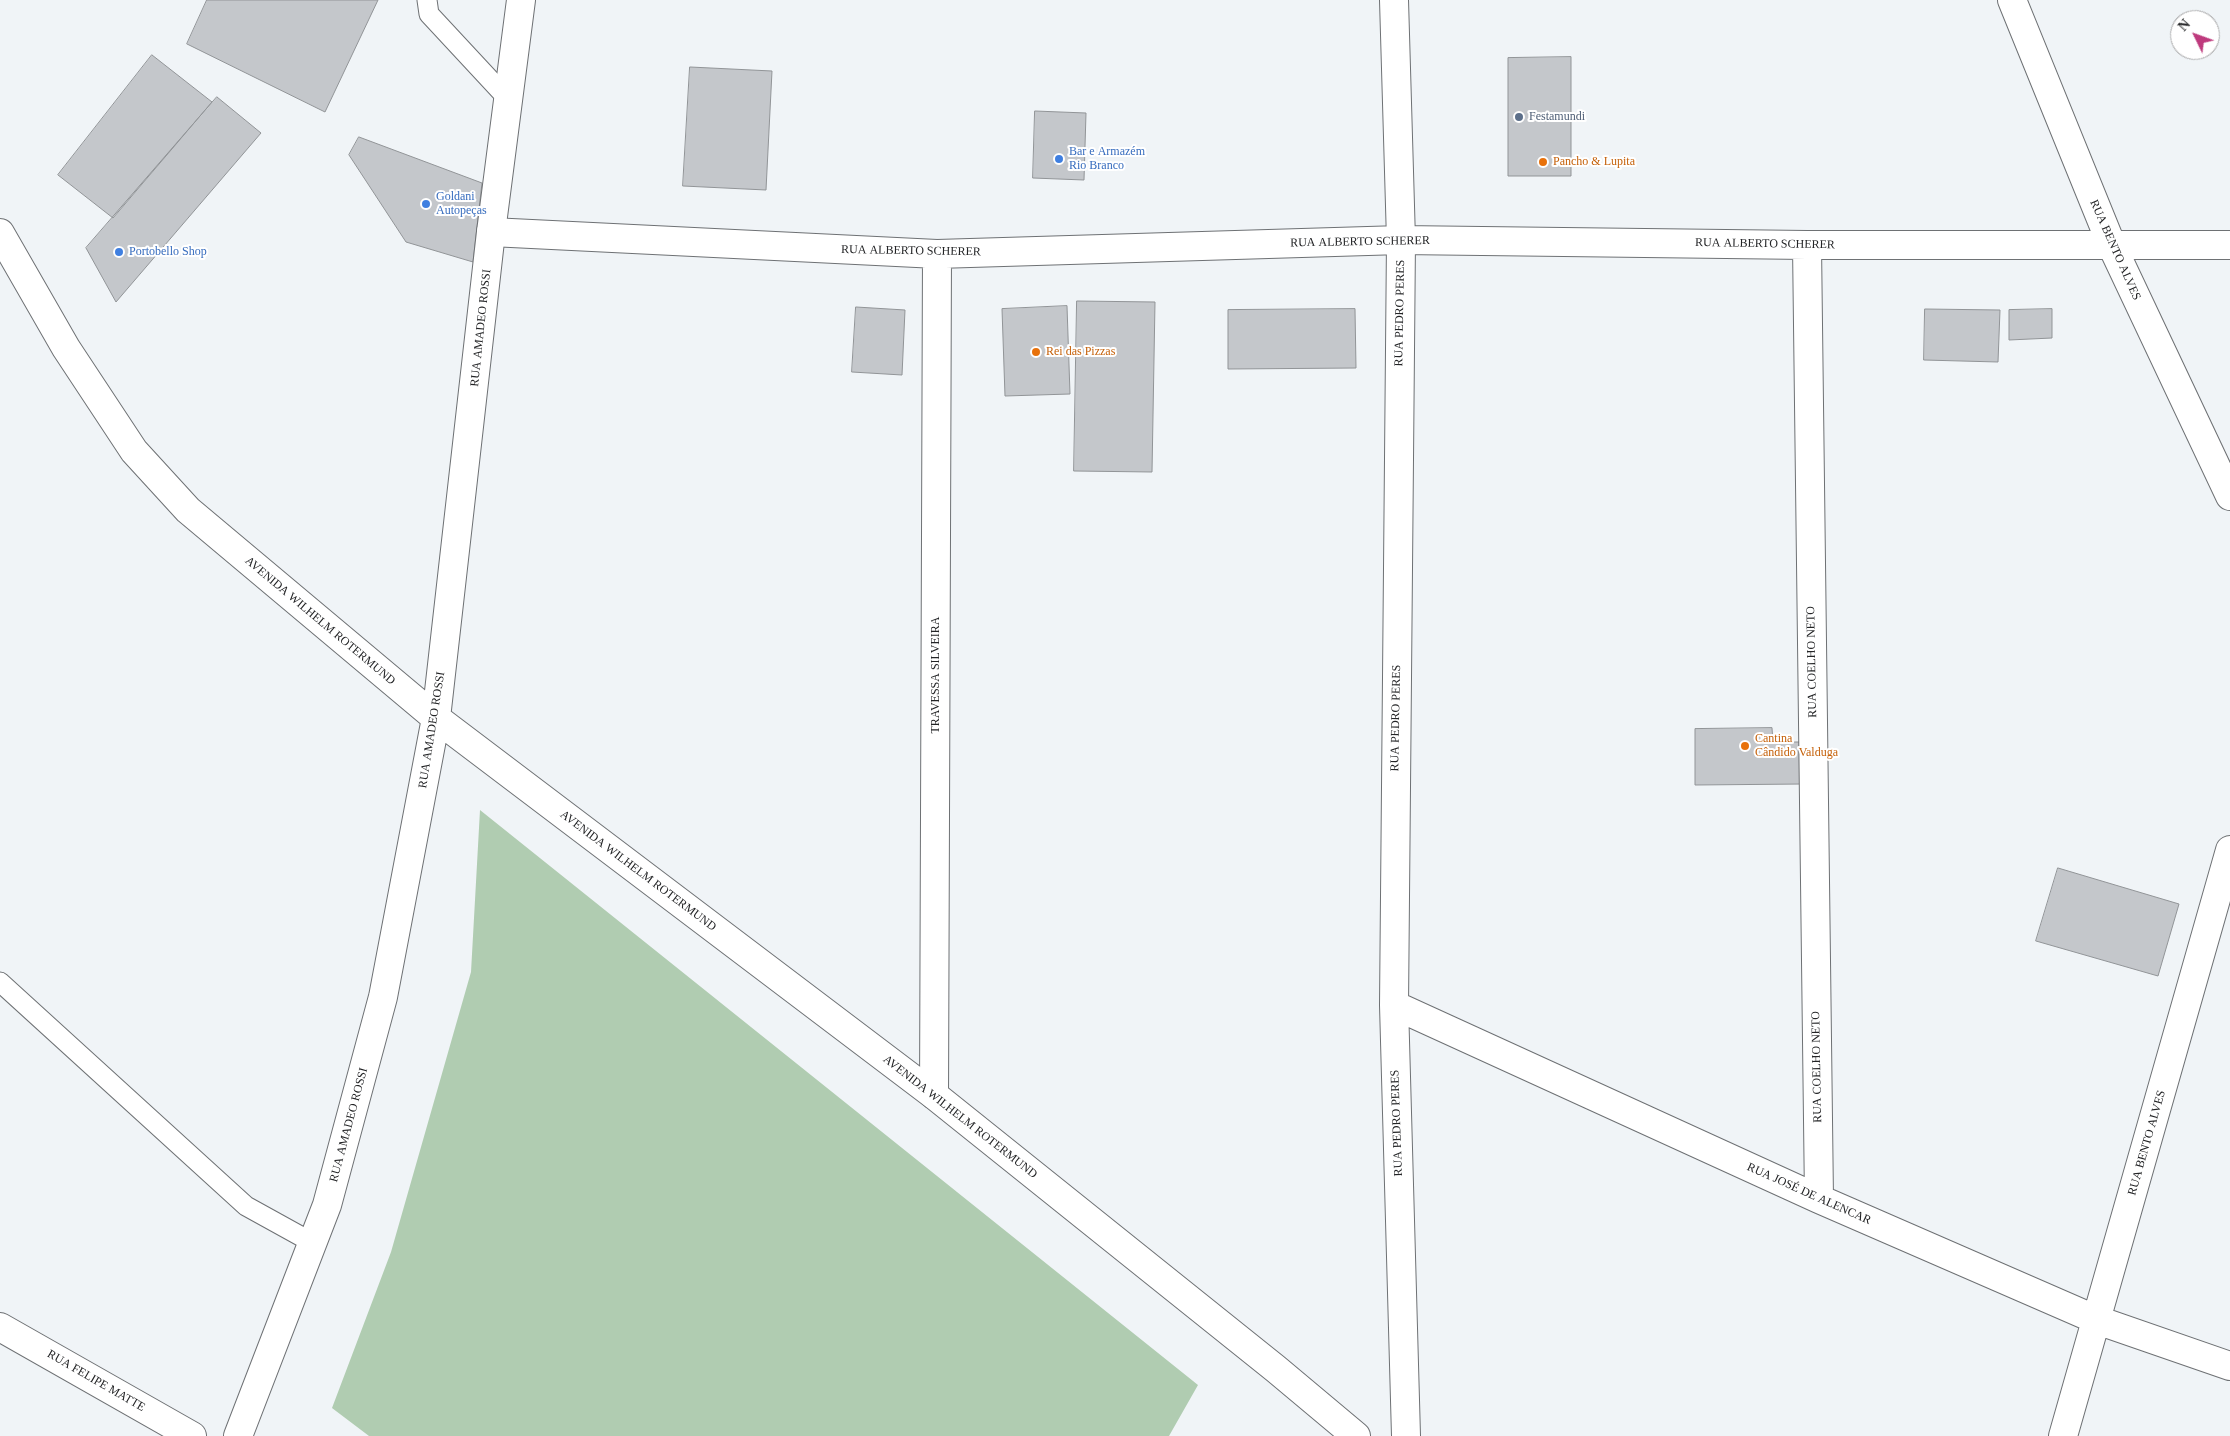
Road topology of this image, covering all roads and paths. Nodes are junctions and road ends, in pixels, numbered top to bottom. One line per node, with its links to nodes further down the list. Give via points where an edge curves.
1 (427, 0): 5 (lane, via 429,14)
2 (521, 0): 5 (street, RUA AMADEO ROSSI)
3 (1394, 0): 8 (street, RUA PEDRO PERES)
4 (2012, 0): 11 (street, RUA BENTO ALVES)
5 (508, 99): 6 (street, RUA AMADEO ROSSI)
6 (491, 232): 12 (street, RUA ALBERTO SCHERER); 14 (street, RUA AMADEO ROSSI)
7 (0, 233): 14 (street, AVENIDA WILHELM ROTERMUND, via 66,348 141,458 188,510)
8 (1401, 240): 9 (street, RUA ALBERTO SCHERER); 12 (street, RUA ALBERTO SCHERER); 17 (street, RUA PEDRO PERES)
9 (1807, 245): 11 (street, RUA ALBERTO SCHERER); 19 (street, RUA COELHO NETO)
10 (2230, 245): 11 (street, RUA ALBERTO SCHERER)
11 (2112, 246): 13 (street, RUA BENTO ALVES)
12 (937, 254): 18 (street, TRAVESSA SILVEIRA)
13 (2230, 496)
14 (436, 718): 18 (street, AVENIDA WILHELM ROTERMUND); 20 (street, RUA AMADEO ROSSI, via 383,997 327,1205)
15 (2230, 850): 21 (street, RUA BENTO ALVES)
16 (0, 982): 20 (lane, via 246,1206)
17 (1394, 1006): 19 (street, RUA JOSÉ DE ALENCAR); 27 (street, RUA PEDRO PERES)
18 (934, 1095): 26 (street, AVENIDA WILHELM ROTERMUND)
19 (1818, 1199): 21 (street, RUA JOSÉ DE ALENCAR)
20 (313, 1243): 25 (street, RUA AMADEO ROSSI)
21 (2097, 1320): 23 (street, RUA JOSÉ DE ALENCAR); 28 (street, RUA BENTO ALVES)
22 (0, 1327): 24 (street, RUA FELIPE MATTE)
23 (2230, 1366)
24 (192, 1436)
25 (238, 1436)
26 (1356, 1436)
27 (1406, 1436)
28 (2063, 1436)

